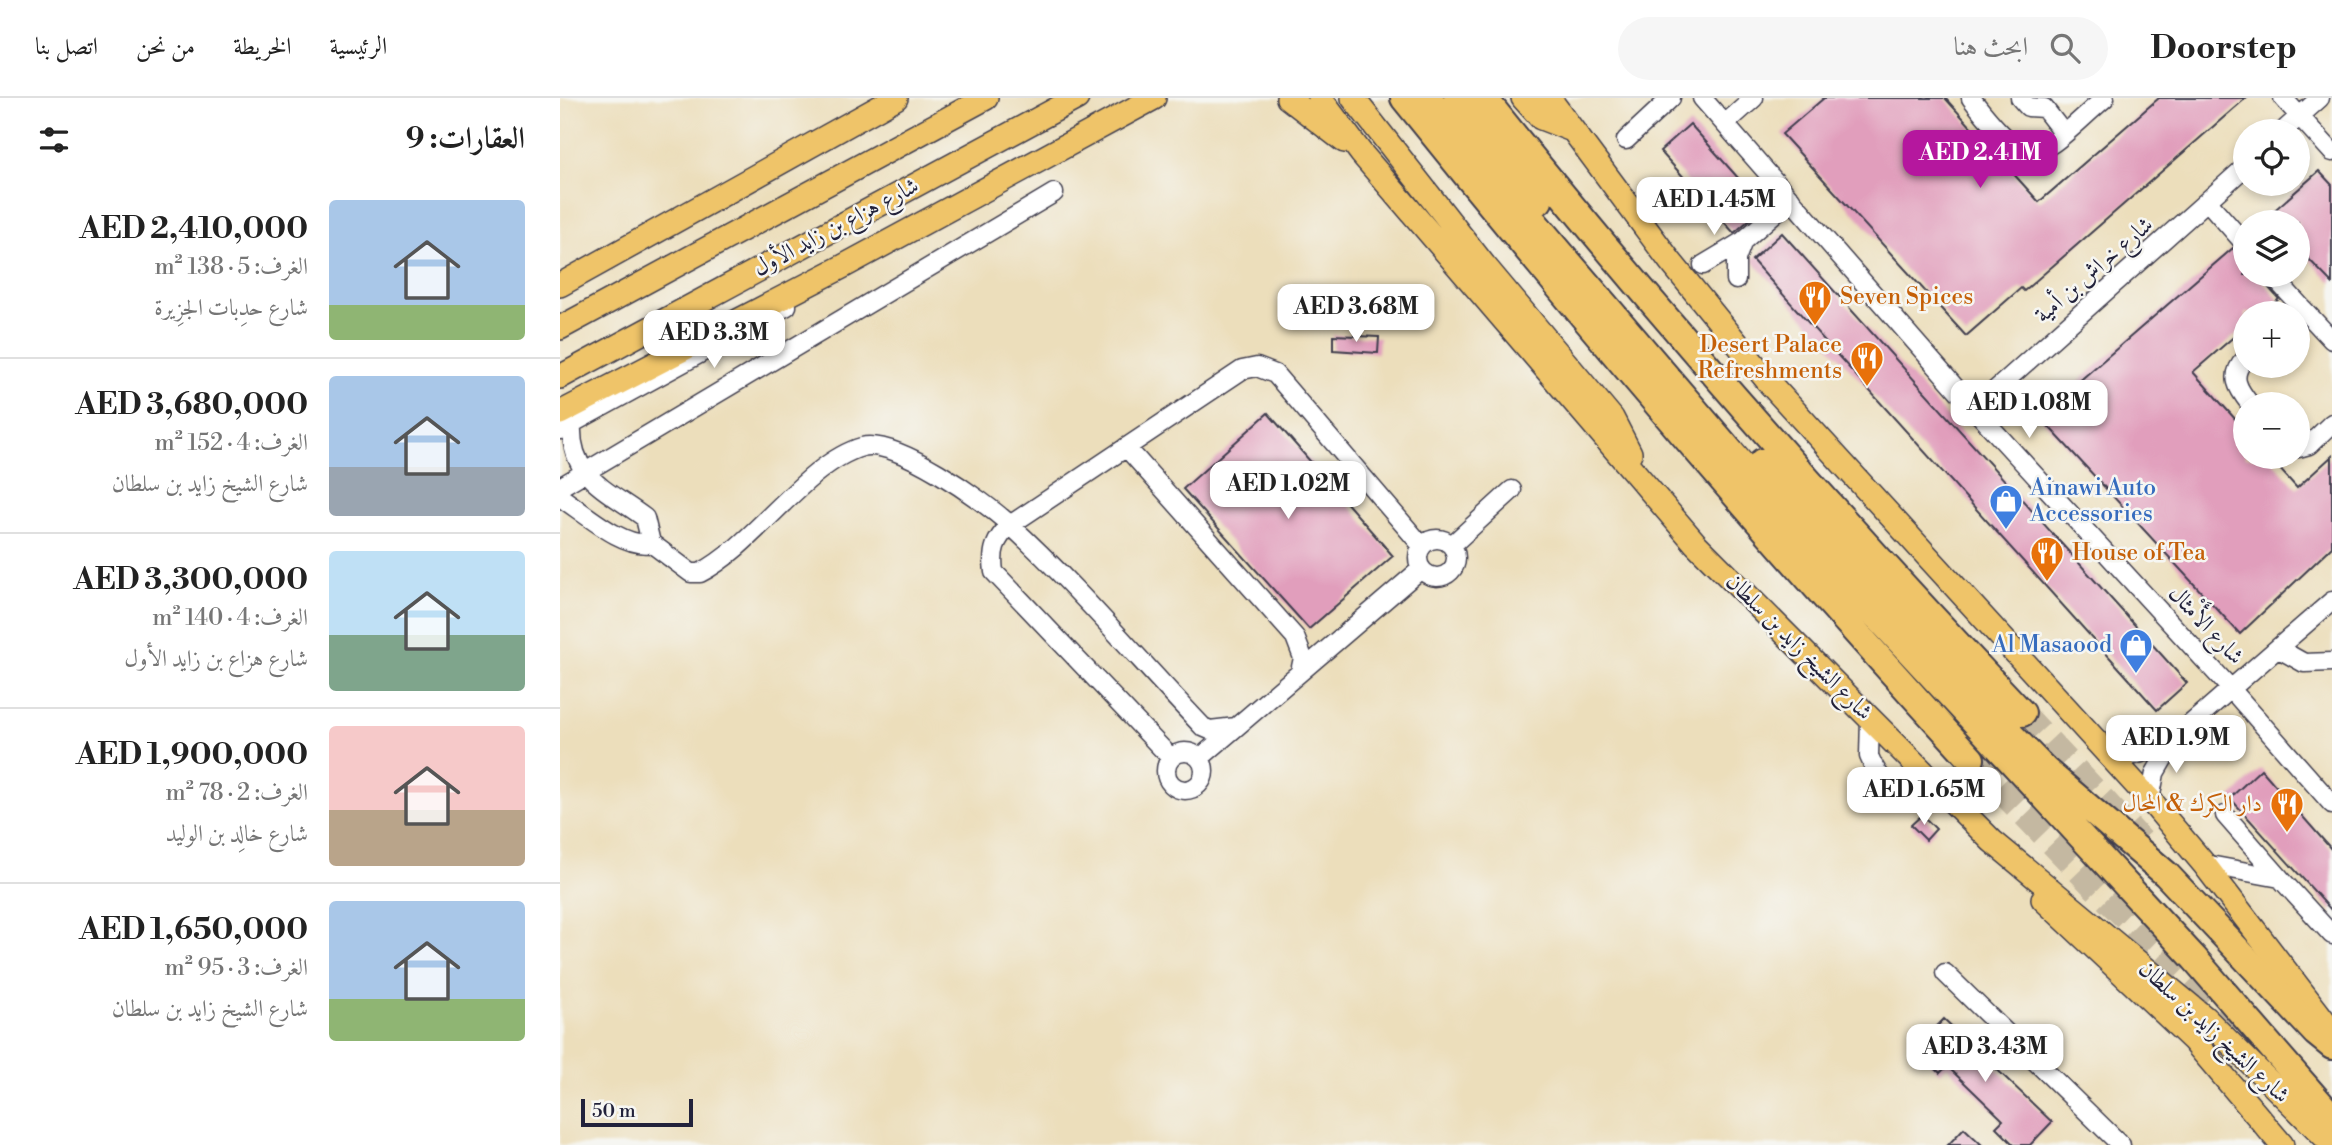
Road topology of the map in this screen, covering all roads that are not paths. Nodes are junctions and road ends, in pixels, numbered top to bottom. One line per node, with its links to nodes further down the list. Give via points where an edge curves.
1 (896, 98): 40 (main road)
2 (986, 98): 44 (main road, شارع هزاع بن زايد الأول)
3 (1077, 98): 46 (main road, شارع هزاع بن زايد الأول)
4 (1154, 98): 48 (main road)
5 (1288, 98): 31 (main road)
6 (1320, 98): 31 (main road, شارع الشيخ زايد بن سلطان)
7 (1332, 98): 31 (main road)
8 (1353, 98): 53 (main road, via 1612,418)
9 (1404, 98): 74 (highway, شارع الشيخ زايد بن سلطان, via 1643,389)
10 (1428, 98): 86 (highway, via 1807,541)
11 (1457, 98): 85 (highway, via 1695,388 2010,734 2166,874)
12 (1484, 98): 67 (highway, via 1775,445)
13 (1523, 98): 27 (main road, via 1541,118)
14 (1549, 98): 27 (main road)
15 (1671, 98): 29 (street)
16 (1702, 98): 26 (street, شارع الأَمْثال)
17 (1754, 98): 26 (street)
18 (1971, 98): 28 (street, via 2024,152 2045,150)
19 (2020, 98): 23 (street, via 2028,107)
20 (2105, 98): 28 (street)
21 (2283, 98): 24 (street)
22 (2320, 98): 24 (street)
23 (2048, 103): 28 (street)
24 (2300, 116): 25 (street); 30 (street)
25 (2297, 119)
26 (1726, 123): 34 (street, شارع الأَمْثال)
27 (1572, 130): 71 (main road, via 1771,385)
28 (2064, 134)
29 (1626, 140)
30 (2332, 152)
31 (1361, 153): 53 (main road, شارع الشيخ زايد بن سلطان)
32 (2233, 178): 35 (street, شارع خراش بن أمية)
33 (1054, 193): 52 (street)
34 (1791, 199): 37 (street); 47 (street, شارع الأَمْثال)
35 (2208, 202): 36 (street); 47 (street, شارع خراش بن أمية)
36 (2233, 230)
37 (1743, 241): 38 (street); 39 (street, via 1736,259)
38 (1703, 265)
39 (1736, 279)
40 (560, 285)
41 (2281, 287): 42 (street)
42 (2292, 301)
43 (2310, 320): 45 (street)
44 (560, 328)
45 (2332, 341)
46 (560, 377)
47 (1974, 409): 66 (street, شارع الأَمْثال)
48 (564, 423): 52 (street)
49 (2332, 423): 50 (street)
50 (2310, 444)
51 (1126, 447): 57 (street); 59 (street, via 1241,370 1267,369); 65 (street, via 1296,638 1303,657)
52 (582, 472): 54 (street); 58 (street, via 645,519)
53 (1644, 483): 68 (main road, شارع الشيخ زايد بن سلطان, via 1696,544)
54 (560, 487)
55 (1512, 490): 60 (street)
56 (560, 497): 58 (street, via 627,542)
57 (1010, 525): 58 (street, via 970,494 879,445 864,446 831,463 700,573 691,573); 69 (street, via 1203,727); 72 (street, via 992,554 994,572)
58 (651, 543)
59 (1422, 545): 60 (street, via 1440,539); 61 (street)
60 (1451, 545): 61 (street, via 1456,564 1448,574 1430,576)
61 (1421, 569): 65 (street)
62 (2332, 601): 63 (street)
63 (2279, 649): 64 (street, via 2304,663); 66 (street)
64 (2332, 662)
65 (1300, 672): 69 (street)
66 (2231, 689): 70 (street); 77 (street, شارع الأَمْثال)
67 (2022, 713)
68 (1870, 718): 75 (main road, شارع الشيخ زايد بن سلطان); 75 (street, via 1868,756 1893,788 1910,796)
69 (1236, 727): 73 (street)
70 (2176, 738): 71 (street, via 2149,753 2118,754); 76 (street, via 2161,761)
71 (2104, 749): 76 (main road)
72 (1171, 758): 73 (street, via 1188,752); 73 (street, via 1166,776 1173,786 1185,790 1196,787 1204,776)
73 (1200, 758)
74 (1971, 759)
75 (1944, 792): 79 (main road, شارع الشيخ زايد بن سلطان)
76 (2150, 800): 80 (main road)
77 (2332, 804)
78 (2225, 815): 81 (street)
79 (1993, 841): 87 (main road, شارع الشيخ زايد بن سلطان, via 2195,1010); 89 (main road, via 2058,915 2193,1040)
80 (2204, 864): 81 (street); 84 (main road)
81 (2280, 878): 82 (street)
82 (2332, 935)
83 (1945, 972): 88 (street)
84 (2332, 1031)
85 (2332, 1046)
86 (2329, 1110)
87 (2332, 1143)
88 (2121, 1145)
89 (2283, 1145)

